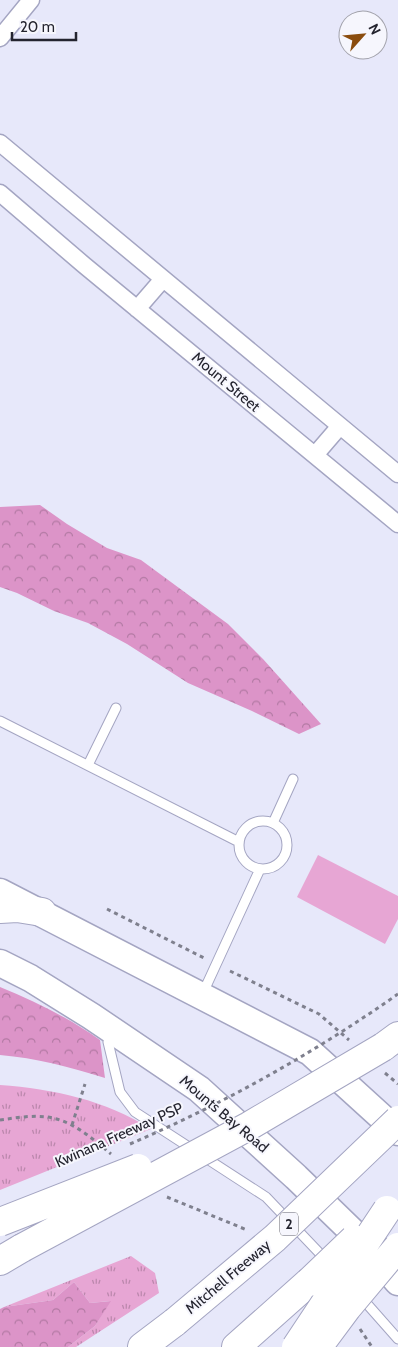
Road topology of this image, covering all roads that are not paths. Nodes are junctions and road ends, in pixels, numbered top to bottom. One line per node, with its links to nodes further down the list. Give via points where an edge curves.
1 (31, 0): 2 (street)
2 (0, 38)
3 (0, 143): 5 (street)
4 (0, 193): 6 (street, Mount Street)
5 (163, 279): 6 (street); 7 (street)
6 (137, 308): 8 (street, Mount Street)
7 (340, 426): 8 (street); 9 (street)
8 (315, 455): 10 (street, Mount Street)
9 (398, 474)
10 (398, 524)
11 (116, 708): 13 (lane)
12 (0, 721): 13 (lane)
13 (88, 765): 16 (lane)
14 (293, 779): 15 (lane)
15 (273, 823): 16 (lane, via 252,824 244,830); 17 (lane, via 287,840 285,854 277,865)
16 (239, 842): 17 (lane, via 241,855 251,866)
17 (260, 869): 22 (lane)
18 (0, 892): 20 (main road)
19 (0, 909): 20 (highway)
20 (42, 912): 22 (main road)
21 (0, 963): 23 (main road, Mounts Bay Road)
22 (202, 995): 27 (main road, via 310,1052)
23 (115, 1031): 32 (main road, Mounts Bay Road, via 199,1089 296,1177); 33 (lane, via 108,1042 120,1092 135,1112 266,1197)
24 (391, 1048): 26 (highway, bridge)
25 (398, 1120): 36 (highway, Mitchell Freeway / 2, bridge, via 275,1238)
26 (249, 1126): 29 (highway, bridge); 31 (highway, bridge)
27 (398, 1132)
28 (392, 1204): 37 (highway, bridge); 38 (highway, bridge)
29 (0, 1222)
30 (398, 1247): 39 (highway, bridge)
31 (11, 1254)
32 (398, 1282)
33 (348, 1284)
34 (355, 1291): 35 (lane)
35 (398, 1339)
36 (142, 1347)
37 (236, 1347)
38 (296, 1347)
39 (318, 1347)

